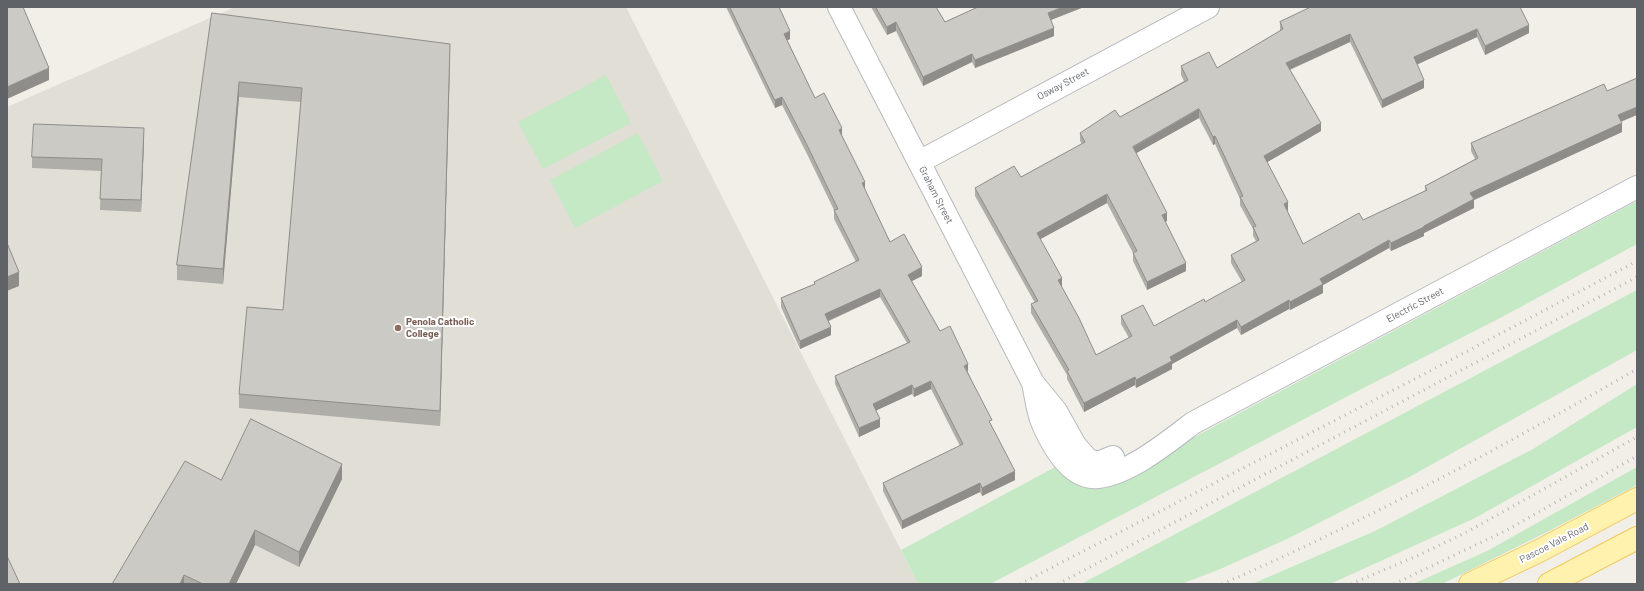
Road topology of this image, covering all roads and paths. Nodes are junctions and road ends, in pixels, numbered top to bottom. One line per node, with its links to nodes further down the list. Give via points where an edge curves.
1 (839, 7): 3 (street, Graham Street)
2 (1208, 7): 3 (street, Osway Street)
3 (919, 162): 5 (street, Graham Street)
4 (1637, 187): 5 (street, Electric Street, via 1192,423 1148,438 1104,462 1088,460 1082,454 1056,411)
5 (1033, 383)
6 (1637, 499): 8 (main road, Pascoe Vale Road)
7 (1637, 538): 9 (main road)
8 (1470, 584)
9 (1549, 584)

